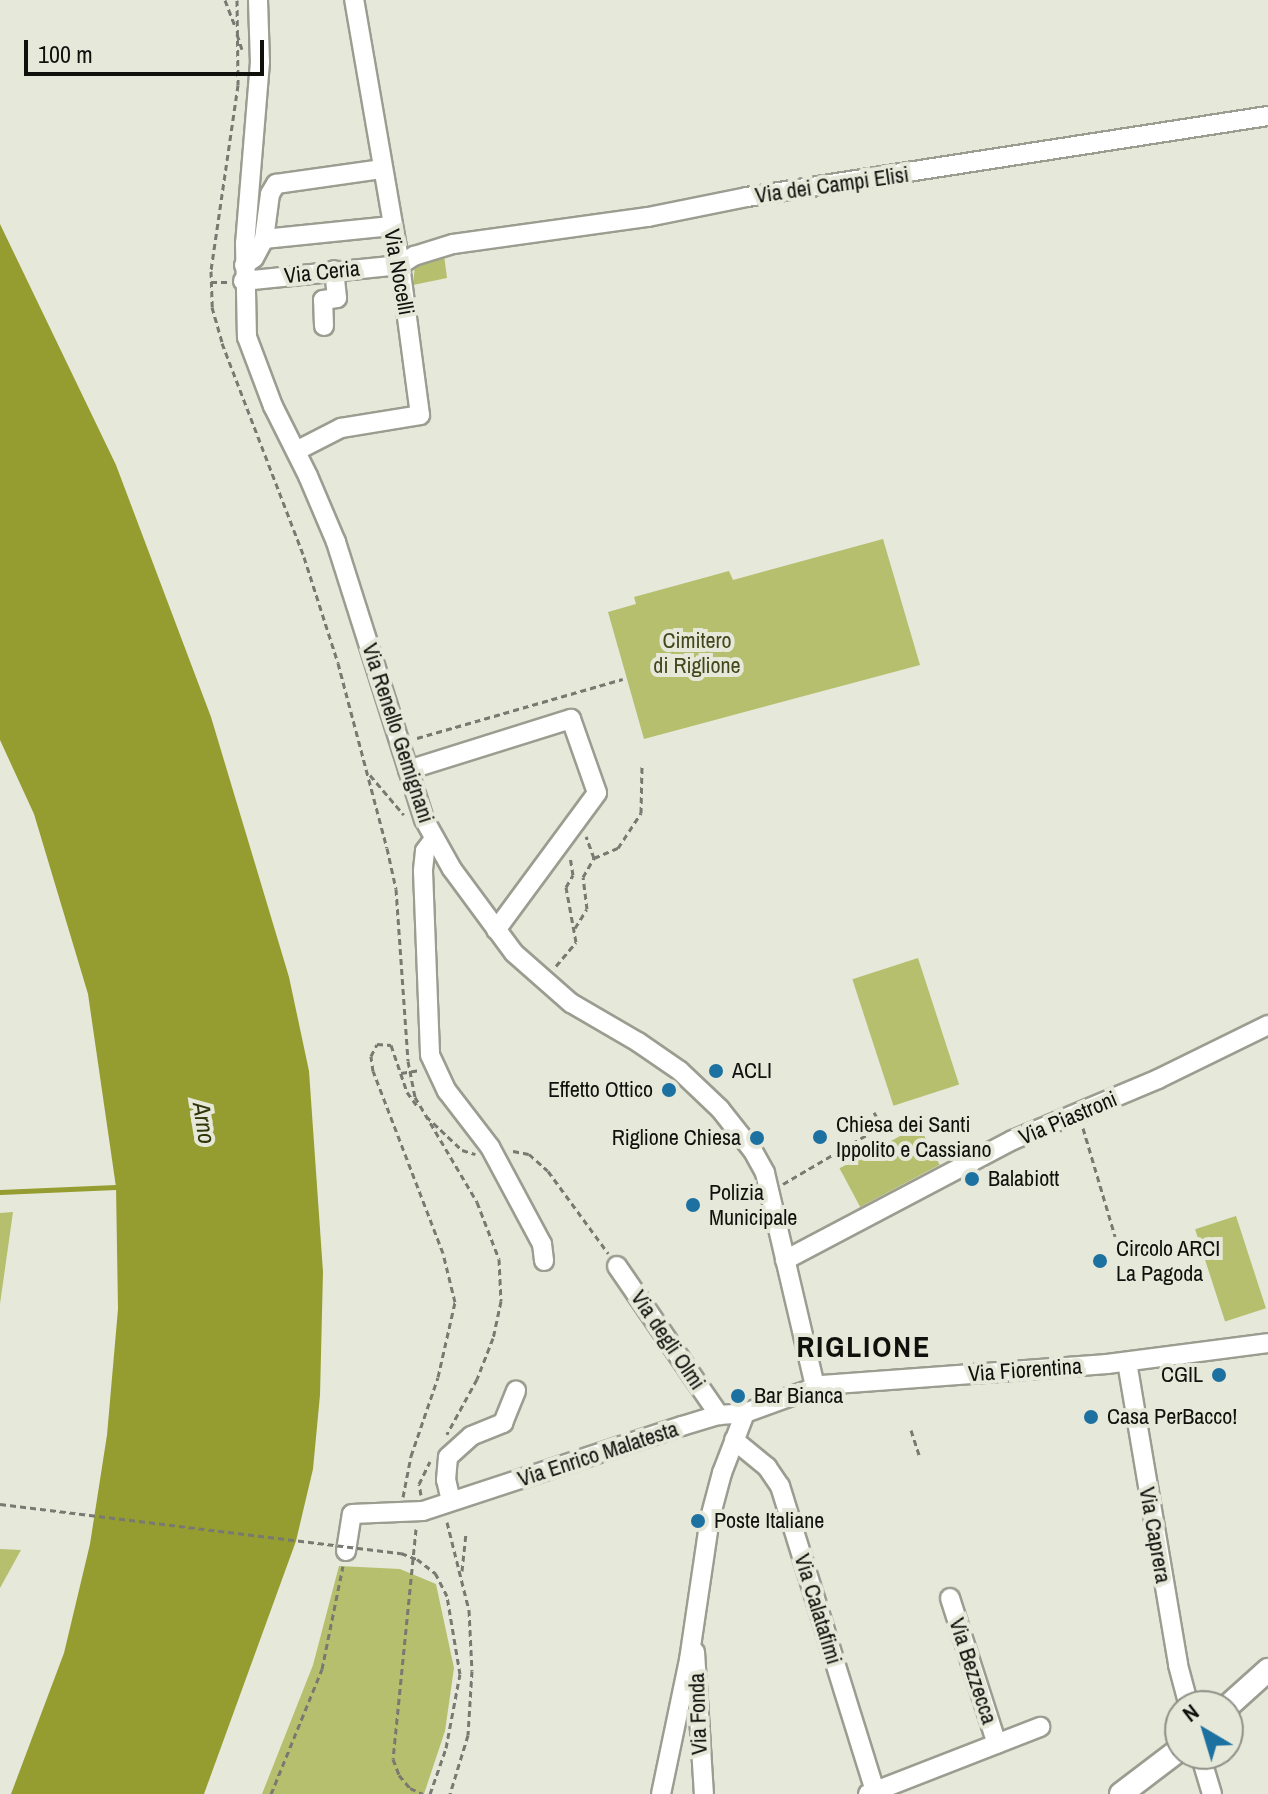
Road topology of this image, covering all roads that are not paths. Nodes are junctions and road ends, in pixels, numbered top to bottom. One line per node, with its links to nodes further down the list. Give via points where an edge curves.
1 (258, 0): 9 (street, Via Renello Gemignani, via 260,62)
2 (354, 0): 4 (street, Via Nocelli)
3 (1268, 116): 7 (street, Via dei Campi Elisi, via 453,244)
4 (381, 169): 5 (street, Via Nocelli); 6 (street, via 276,184)
5 (391, 226): 6 (street); 7 (street, Via Nocelli)
6 (264, 239): 9 (street)
7 (400, 265): 8 (street, Via Ceria); 11 (street, Via Nocelli, via 420,415 341,428)
8 (334, 270): 9 (street, Via Ceria); 10 (street, via 337,298 323,300)
9 (244, 273): 11 (street, Via Renello Gemignani, via 247,337)
10 (324, 326)
11 (296, 451): 12 (street, Via Renello Gemignani, via 336,542)
12 (408, 770): 13 (street, Via Renello Gemignani); 14 (street, via 571,719 597,793)
13 (434, 839): 14 (street, Via Renello Gemignani); 17 (street, via 425,851 423,871 430,1055 447,1091 490,1147 542,1244)
14 (496, 930): 16 (street, Via Renello Gemignani, via 552,989 680,1071 720,1109 765,1173)
15 (1268, 1025): 16 (street, Via Piastroni, via 975,1159)
16 (785, 1260): 21 (street, Via Renello Gemignani)
17 (544, 1261)
18 (617, 1266): 24 (street, Via degli Olmi)
19 (1268, 1343): 20 (street, Via Fiorentina)
20 (1127, 1362): 21 (street, Via Fiorentina); 31 (street, Via Caprera)
21 (815, 1386): 23 (street, Via Fiorentina)
22 (516, 1390): 26 (street, via 503,1423 471,1436 448,1457)
23 (745, 1413): 24 (street, Via Enrico Malatesta); 25 (street)
24 (719, 1415): 26 (street, Via Enrico Malatesta)
25 (734, 1440): 29 (street, via 710,1518); 37 (street, Via Calatafimi, via 767,1467 780,1486)
26 (448, 1507): 27 (street, Via Enrico Malatesta, via 352,1514)
27 (346, 1551)
28 (950, 1598): 34 (street, Via Bezzecca)
29 (693, 1633): 38 (street); 39 (street, Via Fonda)
30 (1268, 1670): 32 (main road)
31 (1185, 1690)
32 (1244, 1692)
33 (1040, 1727): 34 (street)
34 (997, 1744): 37 (street)
35 (1164, 1761): 40 (main road)
36 (1205, 1770): 41 (street)
37 (873, 1793)
38 (661, 1794)
39 (704, 1794)
40 (1121, 1794)
41 (1212, 1794)

